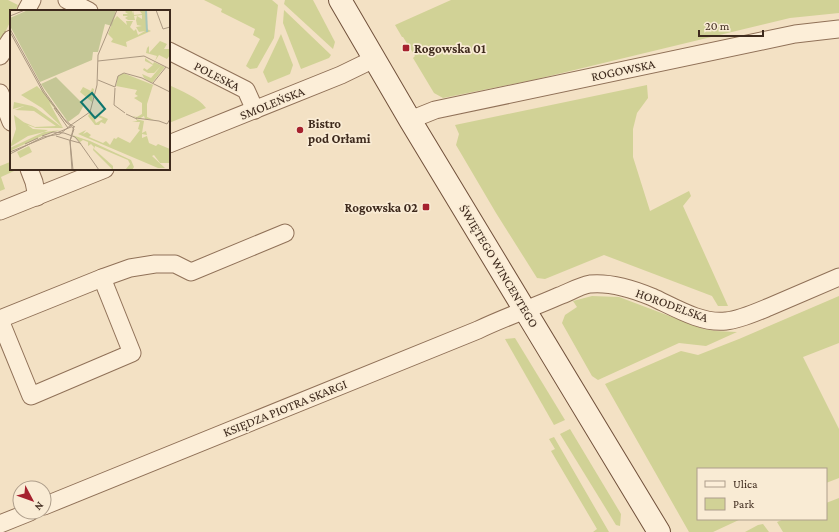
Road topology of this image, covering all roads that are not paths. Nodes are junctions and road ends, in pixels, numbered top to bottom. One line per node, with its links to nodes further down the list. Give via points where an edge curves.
1 (32, 0): 4 (street)
2 (67, 0): 5 (street)
3 (340, 0): 10 (street, ŚWIĘTEGO WINCENTEGO)
4 (27, 10)
5 (87, 10)
6 (839, 29): 14 (street, ROGOWSKA, via 795,34 445,107)
7 (10, 41): 9 (street)
8 (170, 52): 12 (street, POLESKA, via 246,90)
9 (0, 56)
10 (374, 59): 12 (street, SMOLEŃSKA); 14 (street, ŚWIĘTEGO WINCENTEGO)
11 (0, 93): 13 (street)
12 (255, 110): 15 (street, SMOLEŃSKA)
13 (10, 119)
14 (410, 120): 23 (street, ŚWIĘTEGO WINCENTEGO)
15 (170, 144)
16 (29, 170): 18 (street)
17 (103, 170): 18 (street)
18 (37, 197): 19 (street)
19 (0, 212)
20 (285, 233): 22 (street, via 191,272 174,264 155,264 130,268)
21 (839, 277): 23 (street, HORODELSKA, via 726,322 698,317 640,293 606,284 589,284)
22 (102, 278): 24 (street); 24 (street, via 132,353 31,396)
23 (526, 309): 25 (street, KSIĘDZA PIOTRA SKARGI); 28 (street, ŚWIĘTEGO WINCENTEGO)
24 (0, 320)
25 (52, 503)
26 (12, 519): 27 (street)
27 (0, 524)
28 (659, 532)

